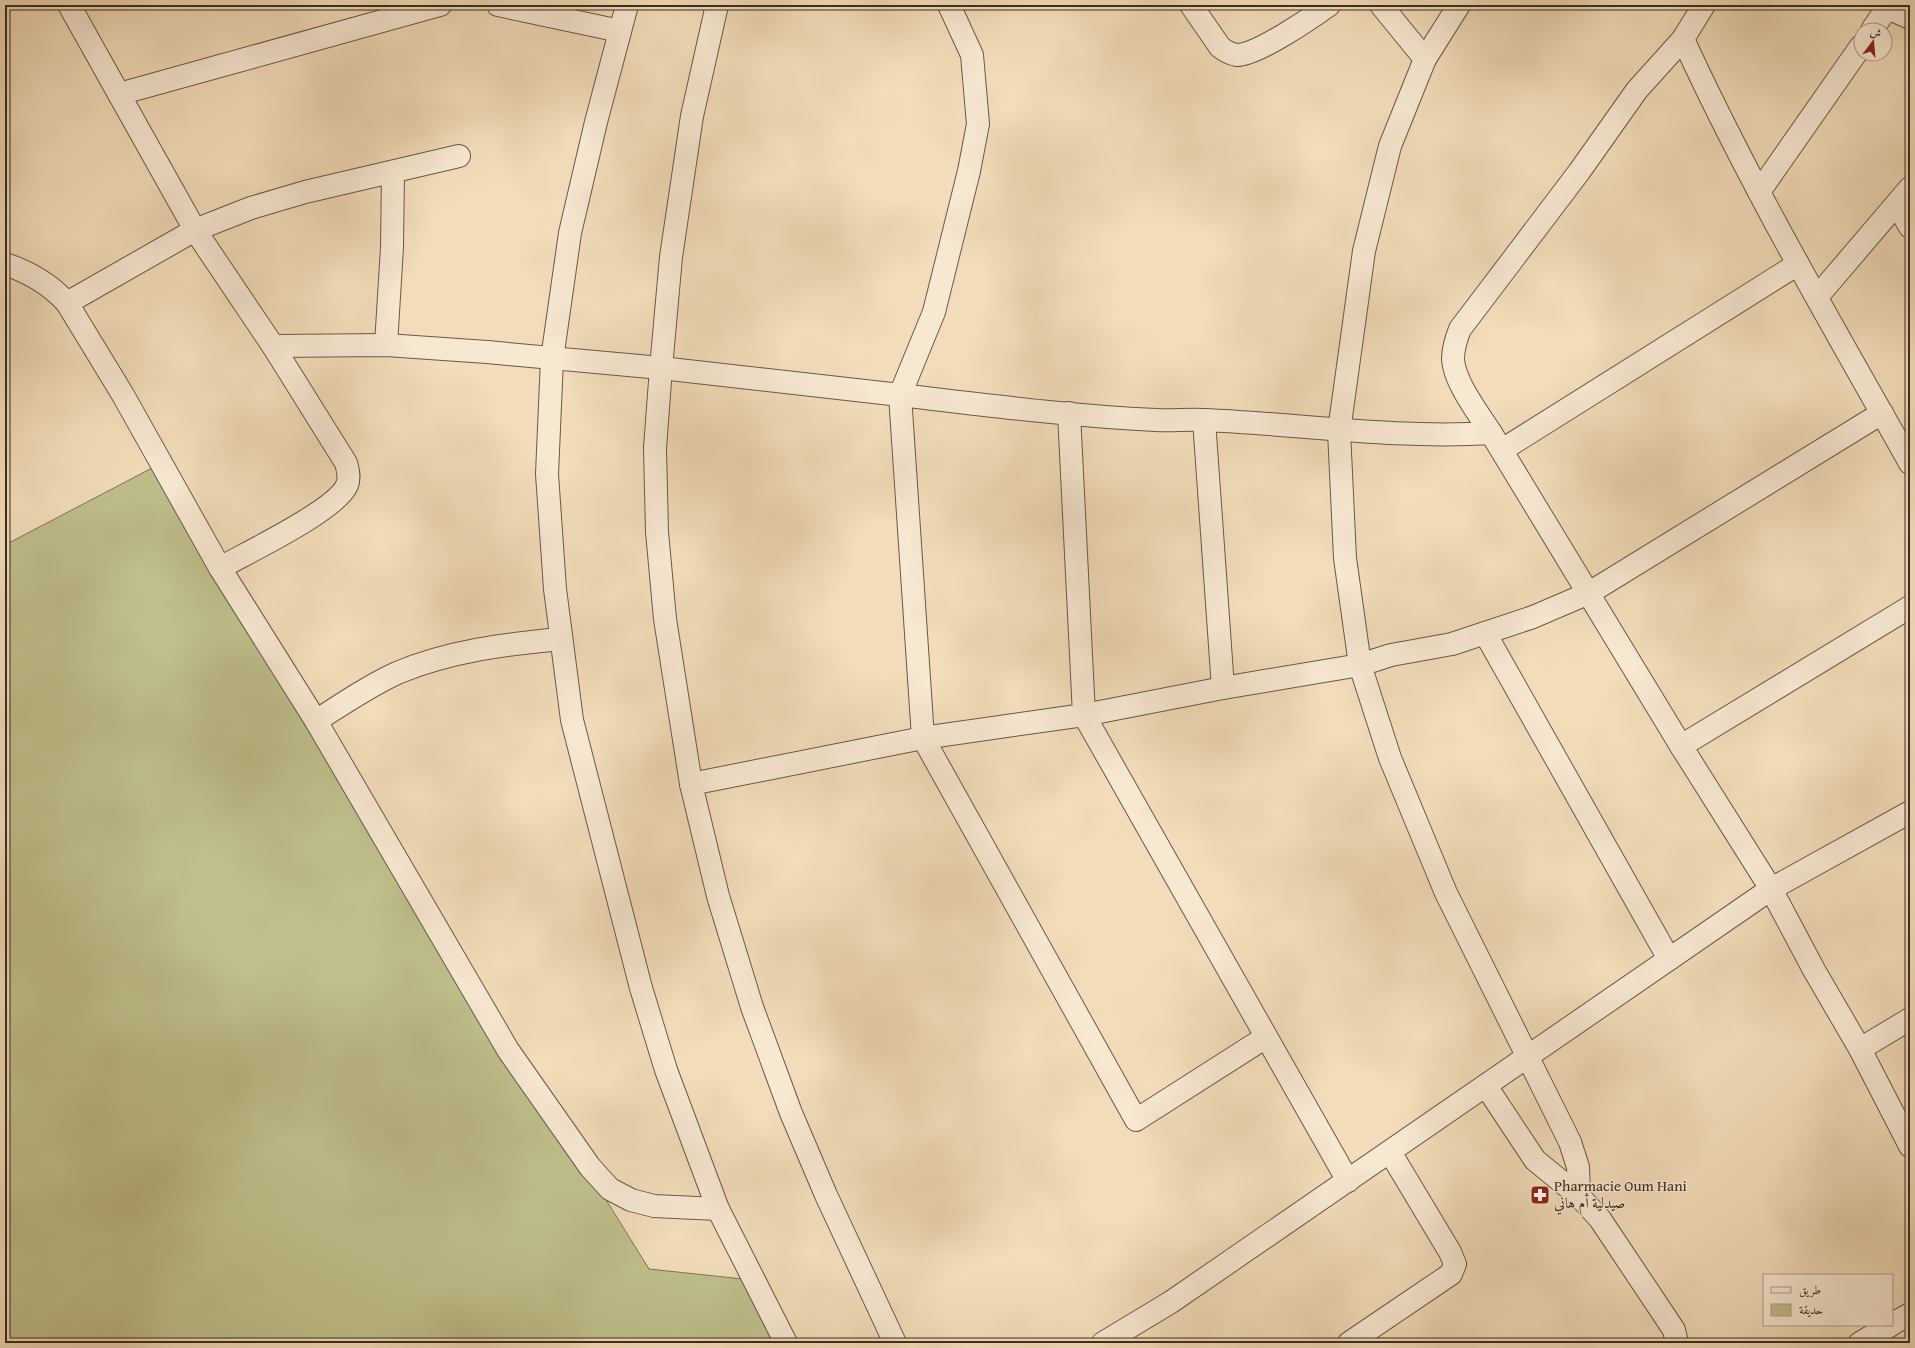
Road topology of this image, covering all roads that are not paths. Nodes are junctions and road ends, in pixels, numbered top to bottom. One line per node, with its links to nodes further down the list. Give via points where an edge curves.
1 (69, 5): 19 (street)
2 (440, 5): 19 (street)
3 (498, 5): 15 (street)
4 (626, 5): 15 (street)
5 (717, 5): 34 (street, via 692,116 671,257)
6 (950, 5): 35 (street, via 972,55 978,124 934,312)
7 (1191, 5): 8 (street, via 1220,47 1236,55 1244,54 1296,28)
8 (1329, 5)
9 (1381, 5): 18 (street)
10 (1460, 5): 18 (street)
11 (1704, 5): 16 (street)
12 (1884, 7): 13 (street); 14 (street)
13 (1910, 18)
14 (1876, 22)
15 (620, 32): 33 (street, via 570,233)
16 (1683, 39): 23 (street, via 1716,111); 40 (street, via 1637,90 1460,330 1454,344 1453,360 1458,377)
17 (1853, 57): 23 (street)
18 (1425, 59): 39 (street, via 1390,146 1376,198 1364,251)
19 (119, 94): 26 (street)
20 (459, 156): 21 (street)
21 (393, 172): 26 (street, via 305,192 251,208); 31 (street, via 392,247)
22 (1910, 188): 24 (street)
23 (1759, 192): 28 (street)
24 (1897, 205): 25 (street); 29 (street)
25 (1910, 227)
26 (195, 230): 30 (street); 32 (street)
27 (5, 264): 30 (street, via 30,273 58,293)
28 (1798, 264): 29 (street); 40 (street)
29 (1817, 297): 37 (street)
30 (67, 303): 42 (street, via 123,395)
31 (386, 345): 32 (street); 33 (street)
32 (273, 346): 42 (street, via 340,451 348,473 347,484 337,499 321,511)
33 (552, 359): 34 (street); 46 (street, via 547,474)
34 (661, 368): 35 (street); 53 (street, via 655,448 657,532 665,619)
35 (900, 395): 36 (street); 51 (street)
36 (1069, 413): 38 (street, via 1156,420); 49 (street)
37 (1882, 413): 41 (street); 43 (street)
38 (1204, 420): 39 (street); 48 (street)
39 (1339, 431): 40 (street, via 1456,435); 47 (street, via 1345,558)
40 (1497, 441): 43 (street)
41 (1910, 463)
42 (220, 568): 50 (street)
43 (1589, 593): 45 (street, via 1533,618); 52 (street)
44 (1910, 607): 52 (street)
45 (1485, 633): 47 (street, via 1452,644 1391,655); 56 (street)
46 (561, 639): 50 (street, via 518,643 440,658 398,673 364,690); 66 (street, via 572,720 641,988 666,1070)
47 (1360, 665): 48 (street); 60 (street, via 1390,758 1446,893)
48 (1222, 688): 49 (street)
49 (1084, 715): 51 (street); 58 (street)
50 (316, 721): 66 (street, via 508,1050 590,1167 610,1189 631,1200 654,1206)
51 (923, 738): 53 (street); 58 (street, via 1136,1120)
52 (1681, 746): 55 (street)
53 (691, 784): 71 (street, via 718,896 752,1007 791,1113)
54 (1910, 812): 55 (street)
55 (1771, 889): 56 (street); 59 (street)
56 (1668, 959): 60 (street)
57 (1910, 1019): 59 (street)
58 (1266, 1037): 64 (street)
59 (1860, 1049): 62 (street)
60 (1528, 1056): 61 (street); 65 (street, via 1570,1142 1578,1167)
61 (1486, 1086): 63 (street); 65 (street, via 1535,1160)
62 (1910, 1146)
63 (1390, 1152): 64 (street); 73 (street, via 1455,1264 1451,1274)
64 (1348, 1181): 72 (street, via 1171,1302)
65 (1579, 1196): 74 (street, via 1600,1219 1674,1330)
66 (718, 1209): 70 (street)
67 (1910, 1314): 68 (street)
68 (1893, 1324)
69 (1889, 1326): 75 (street)
70 (786, 1343)
71 (895, 1343)
72 (1102, 1343)
73 (1349, 1343)
74 (1677, 1343)
75 (1860, 1343)

